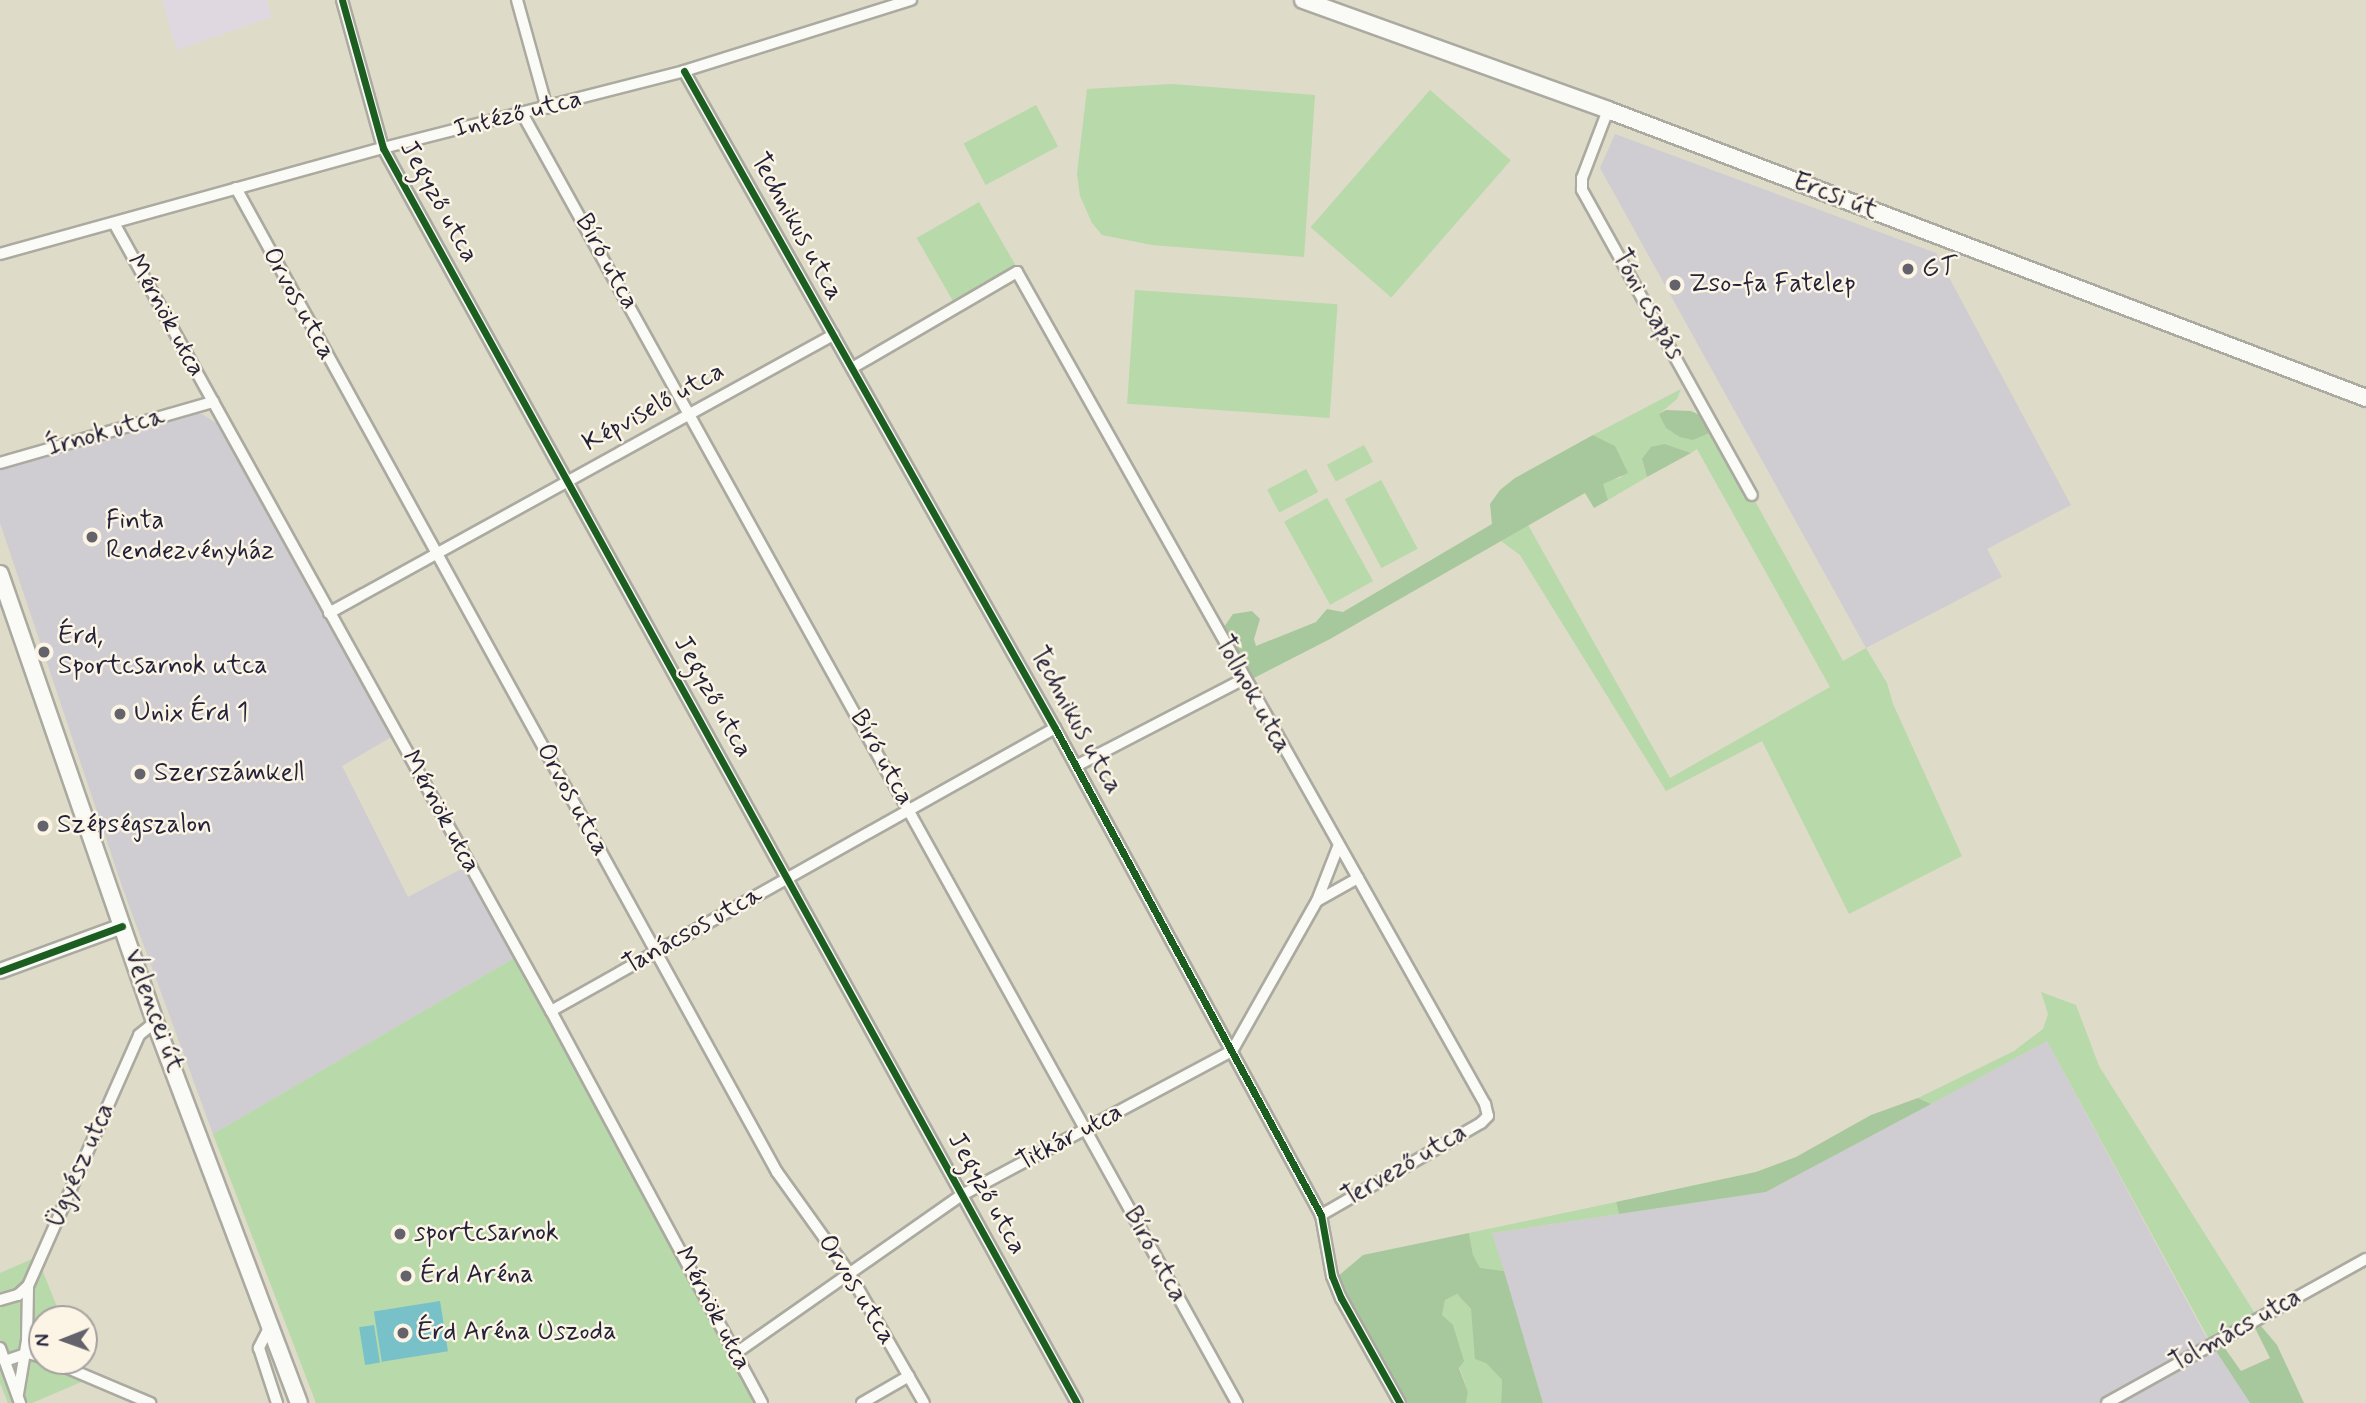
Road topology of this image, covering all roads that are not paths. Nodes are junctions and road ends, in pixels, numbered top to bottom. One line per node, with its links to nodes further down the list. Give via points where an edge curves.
1 (342, 0): 9 (street, Jegyző utca)
2 (517, 0): 6 (street)
3 (911, 0): 5 (street, Intéző utca)
4 (1303, 0): 7 (main road, Ercsi út)
5 (684, 71): 6 (street, Intéző utca); 13 (street, Technikus utca)
6 (547, 108): 8 (street, Intéző utca)
7 (1608, 110): 15 (main road, Ercsi út); 20 (street, Tóni csapás, via 1582,178 1582,190)
8 (523, 115): 9 (street, Intéző utca); 17 (street, Bíró utca)
9 (383, 148): 10 (street, Intéző utca); 19 (street, Jegyző utca)
10 (236, 188): 11 (street, Intéző utca); 21 (street, Orvos utca)
11 (114, 223): 12 (street, Intéző utca); 16 (street, Mérnök utca)
12 (0, 254)
13 (833, 335): 14 (street, Technikus utca); 17 (street, Képviselő utca)
14 (852, 368): 25 (street, Tollnok utca, via 1017,272); 26 (street, Technikus utca)
15 (2366, 398)
16 (213, 402): 18 (street, Írnok utca); 24 (street, Mérnök utca)
17 (690, 411): 19 (street, Képviselő utca); 28 (street, Bíró utca)
18 (0, 463)
19 (569, 480): 21 (street, Képviselő utca); 30 (street, Jegyző utca)
20 (1752, 495)
21 (434, 553): 24 (street, Képviselő utca); 34 (street, Orvos utca)
22 (0, 574): 23 (main road, Velencei út)
23 (5, 610): 33 (main road, Velencei út)
24 (329, 613): 36 (street, Mérnök utca)
25 (1244, 679): 27 (street); 29 (street, Tollnok utca)
26 (1055, 727): 27 (street, Technikus utca); 28 (street, Tanácsos utca)
27 (1076, 766): 38 (street, Technikus utca)
28 (909, 810): 30 (street, Tanácsos utca); 40 (street, Bíró utca)
29 (1338, 847): 31 (street, Tollnok utca); 32 (street)
30 (788, 878): 34 (street, Tanácsos utca); 41 (street, Jegyző utca)
31 (1358, 878): 32 (street); 39 (street, Tollnok utca)
32 (1317, 901): 38 (street)
33 (122, 926): 35 (street); 37 (main road, Velencei út)
34 (656, 952): 36 (street, Tanácsos utca); 44 (street, Orvos utca, via 777,1172)
35 (0, 971)
36 (551, 1011): 49 (street, Mérnök utca)
37 (155, 1022): 45 (street, Ügyész utca, via 139,1035); 47 (main road, Velencei út)
38 (1232, 1051): 40 (street, Titkár utca); 42 (street, Technikus utca)
39 (1488, 1116): 42 (street, Tervező utca)
40 (1085, 1130): 41 (street, Titkár utca); 63 (street, Bíró utca)
41 (962, 1195): 44 (street, Titkár utca); 62 (street, Jegyző utca)
42 (1321, 1215): 64 (street, Technikus utca, via 1332,1276 1341,1298)
43 (2366, 1259): 65 (street, Tolmács utca)
44 (848, 1271): 49 (street, Titkár utca); 54 (street, Orvos utca)
45 (28, 1286): 46 (street, via 18,1295); 50 (street)
46 (0, 1300)
47 (270, 1326): 57 (street, via 259,1348); 58 (main road, Velencei út)
48 (0, 1348): 52 (street)
49 (736, 1353): 59 (street, Mérnök utca)
50 (24, 1354): 51 (street); 52 (street); 55 (street)
51 (28, 1355)
52 (5, 1360): 55 (street)
53 (84, 1375): 56 (street)
54 (909, 1376): 60 (street); 61 (street, Orvos utca)
55 (19, 1399)
56 (150, 1403)
57 (277, 1403)
58 (299, 1403)
59 (762, 1403)
60 (862, 1403)
61 (924, 1403)
62 (1077, 1403)
63 (1237, 1403)
64 (1400, 1403)
65 (2107, 1403)

